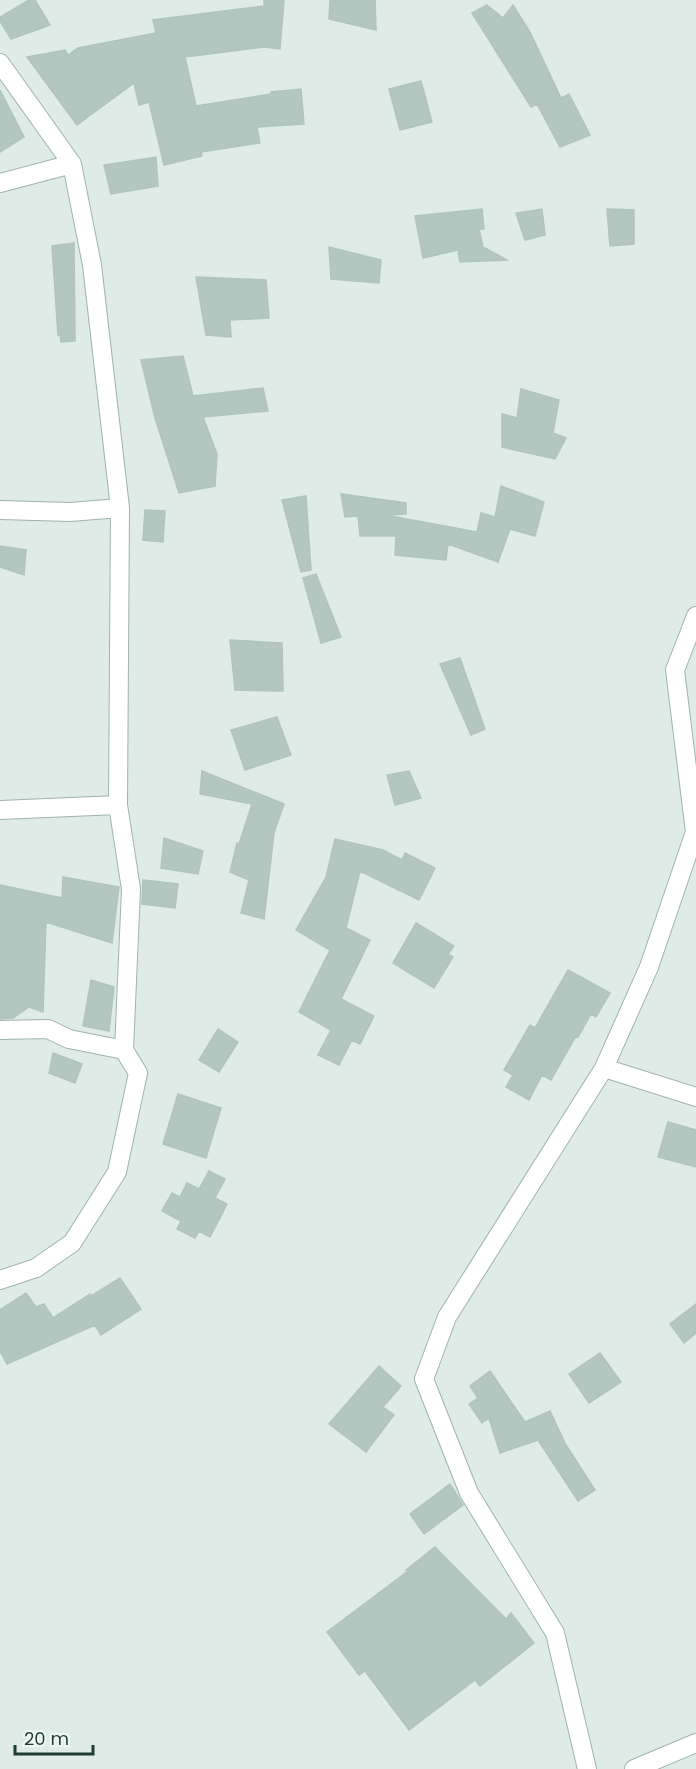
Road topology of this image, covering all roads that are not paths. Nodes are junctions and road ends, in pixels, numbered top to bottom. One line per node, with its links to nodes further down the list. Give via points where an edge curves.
1 (0, 63): 2 (street)
2 (72, 164): 3 (street); 4 (street, via 93,265)
3 (0, 183)
4 (120, 508): 5 (street, via 70,512); 7 (street)
5 (0, 510)
6 (696, 616): 11 (street, via 675,670 695,832 649,967)
7 (118, 805): 8 (street); 10 (street, via 131,889)
8 (0, 810)
9 (0, 1030): 10 (street, via 48,1029 69,1039)
10 (123, 1050): 13 (street, via 138,1073 117,1172 72,1243 36,1268)
11 (604, 1068): 12 (street); 15 (street, via 447,1317 424,1379 469,1493 555,1632)
12 (696, 1097)
13 (0, 1280)
14 (696, 1743): 16 (street)
15 (587, 1769)
16 (634, 1769)

